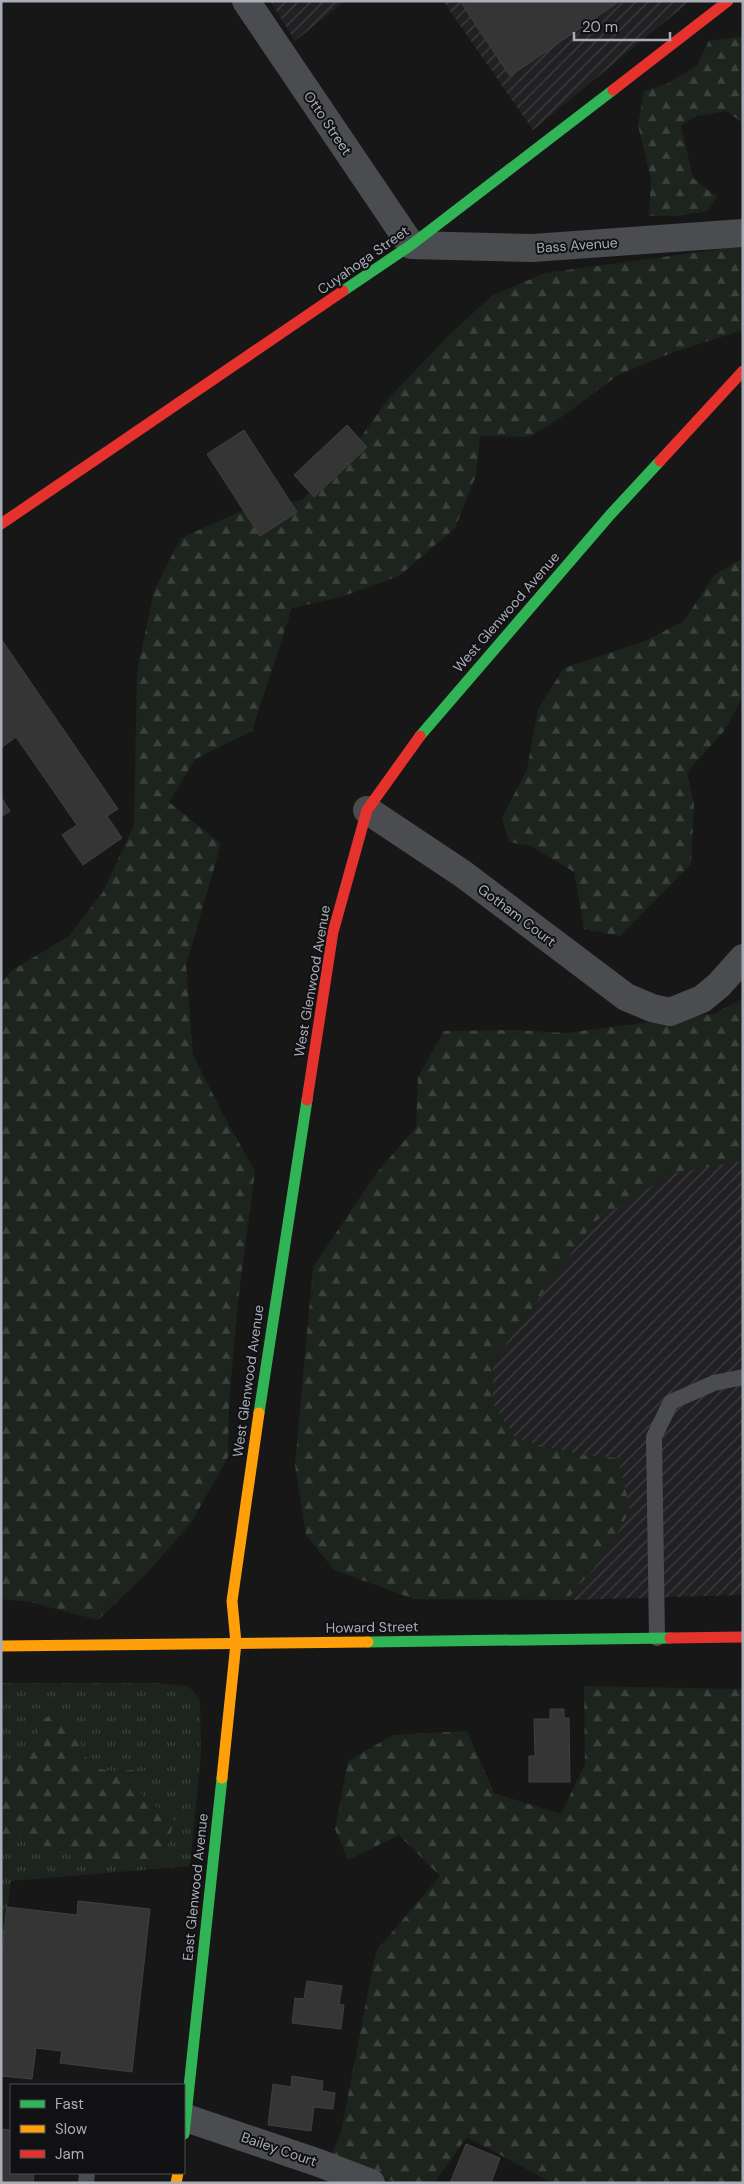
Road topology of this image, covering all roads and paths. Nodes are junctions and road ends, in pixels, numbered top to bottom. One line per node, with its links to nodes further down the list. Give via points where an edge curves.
1 (246, 1): 4 (street, Otto Street)
2 (728, 1): 4 (street, Cuyahoga Street)
3 (743, 233): 4 (street, Bass Avenue, via 533,248)
4 (411, 245): 6 (street, Cuyahoga Street)
5 (743, 371): 7 (street, West Glenwood Avenue, via 610,515 426,726)
6 (3, 519)
7 (367, 810): 8 (street, Gotham Court, via 463,874 626,997 652,1008 670,1012 702,999 720,985); 12 (street, West Glenwood Avenue, via 333,932 287,1222 232,1600)
8 (743, 958)
9 (743, 1377): 11 (lane, via 714,1383 671,1402 654,1437)
10 (743, 1637): 11 (street, Howard Street)
11 (657, 1638): 12 (street, Howard Street)
12 (236, 1643): 13 (street, Howard Street); 14 (street, East Glenwood Avenue)
13 (1, 1646)
14 (185, 2126): 15 (street, Bailey Court, via 319,2163)
15 (371, 2183)

